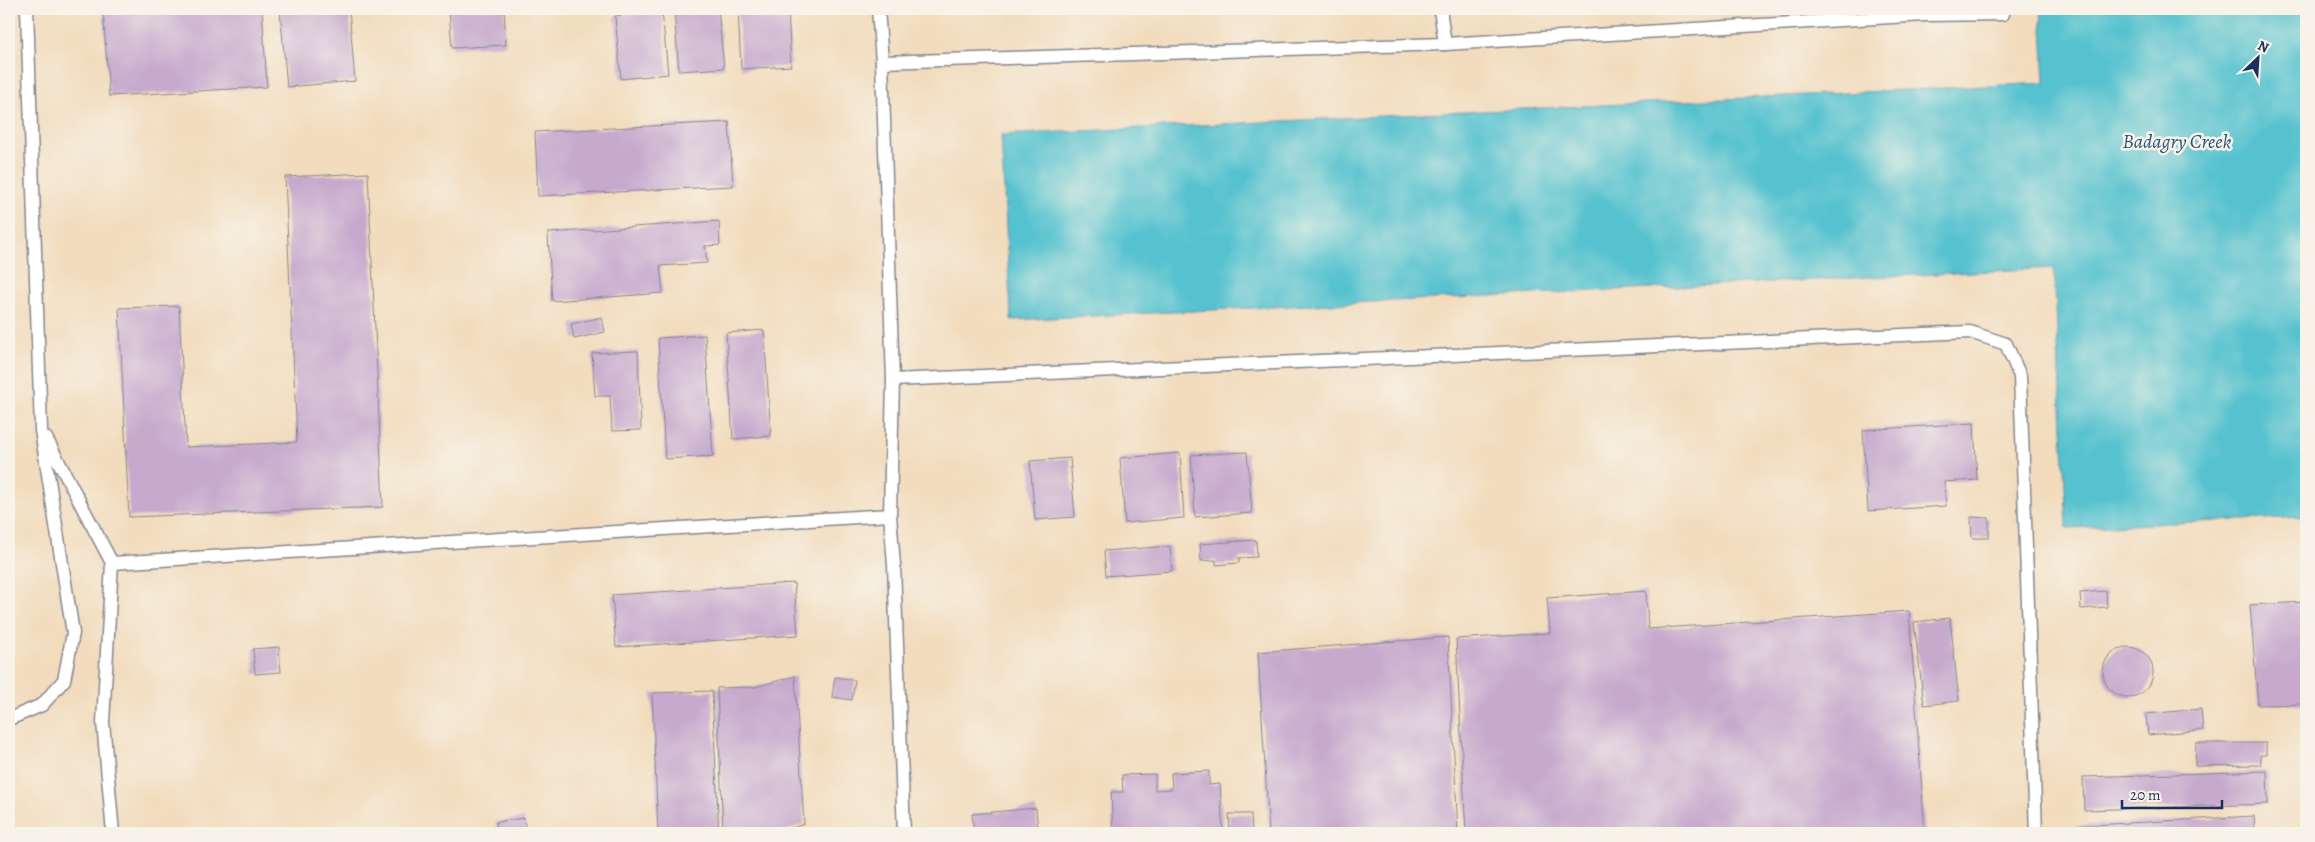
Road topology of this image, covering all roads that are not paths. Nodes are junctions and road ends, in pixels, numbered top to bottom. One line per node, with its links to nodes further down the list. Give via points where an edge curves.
1 (27, 9): 8 (lane)
2 (878, 9): 6 (lane)
3 (1440, 9): 5 (lane)
4 (2002, 9): 5 (lane, via 2003,14 1925,15)
5 (1444, 44): 6 (lane)
6 (882, 62): 7 (lane)
7 (893, 380): 9 (lane); 14 (lane, via 1970,332 2006,344 2020,376)
8 (41, 430): 10 (lane); 11 (lane, via 73,633 64,680 42,705)
9 (890, 515): 10 (lane); 13 (lane)
10 (112, 563): 12 (lane, via 104,722)
11 (9, 719)
12 (113, 833)
13 (904, 833)
14 (2036, 833)

